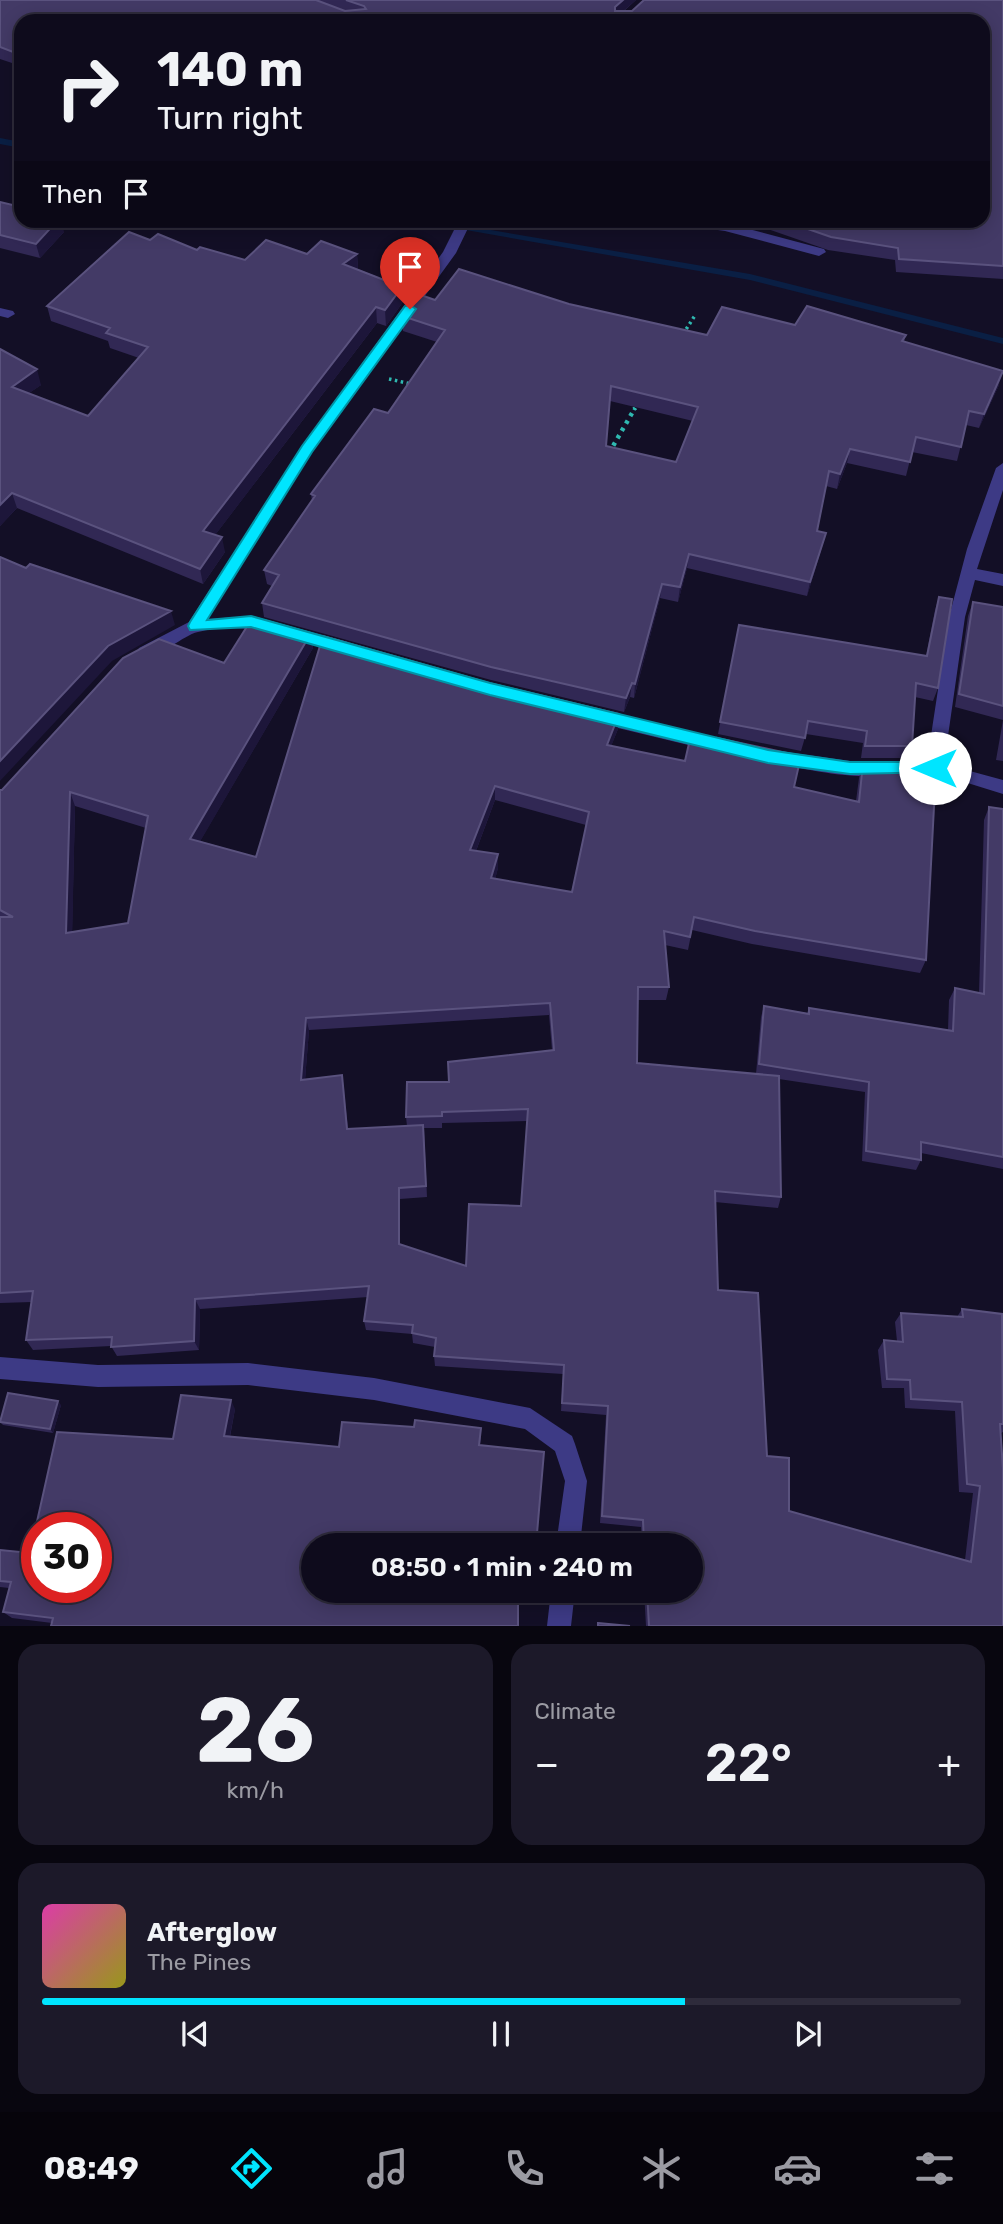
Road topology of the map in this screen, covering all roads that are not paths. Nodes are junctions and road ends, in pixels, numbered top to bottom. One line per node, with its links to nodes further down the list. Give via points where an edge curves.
1 (462, 228): 7 (street, via 449,253 307,449)
2 (733, 228): 3 (street)
3 (819, 252)
4 (1003, 468): 5 (street)
5 (968, 573): 6 (street); 11 (street, via 957,617)
6 (1003, 580)
7 (195, 626): 8 (street, via 251,622); 9 (street)
8 (362, 652)
9 (131, 660)
10 (584, 713): 11 (street, via 768,757 850,768)
11 (935, 768): 12 (street)
12 (1003, 787)
13 (0, 1368): 14 (street, via 98,1376 248,1374 374,1389 530,1419 564,1444 576,1481)
14 (570, 1533)
15 (562, 1603): 16 (street)
16 (559, 1626)

